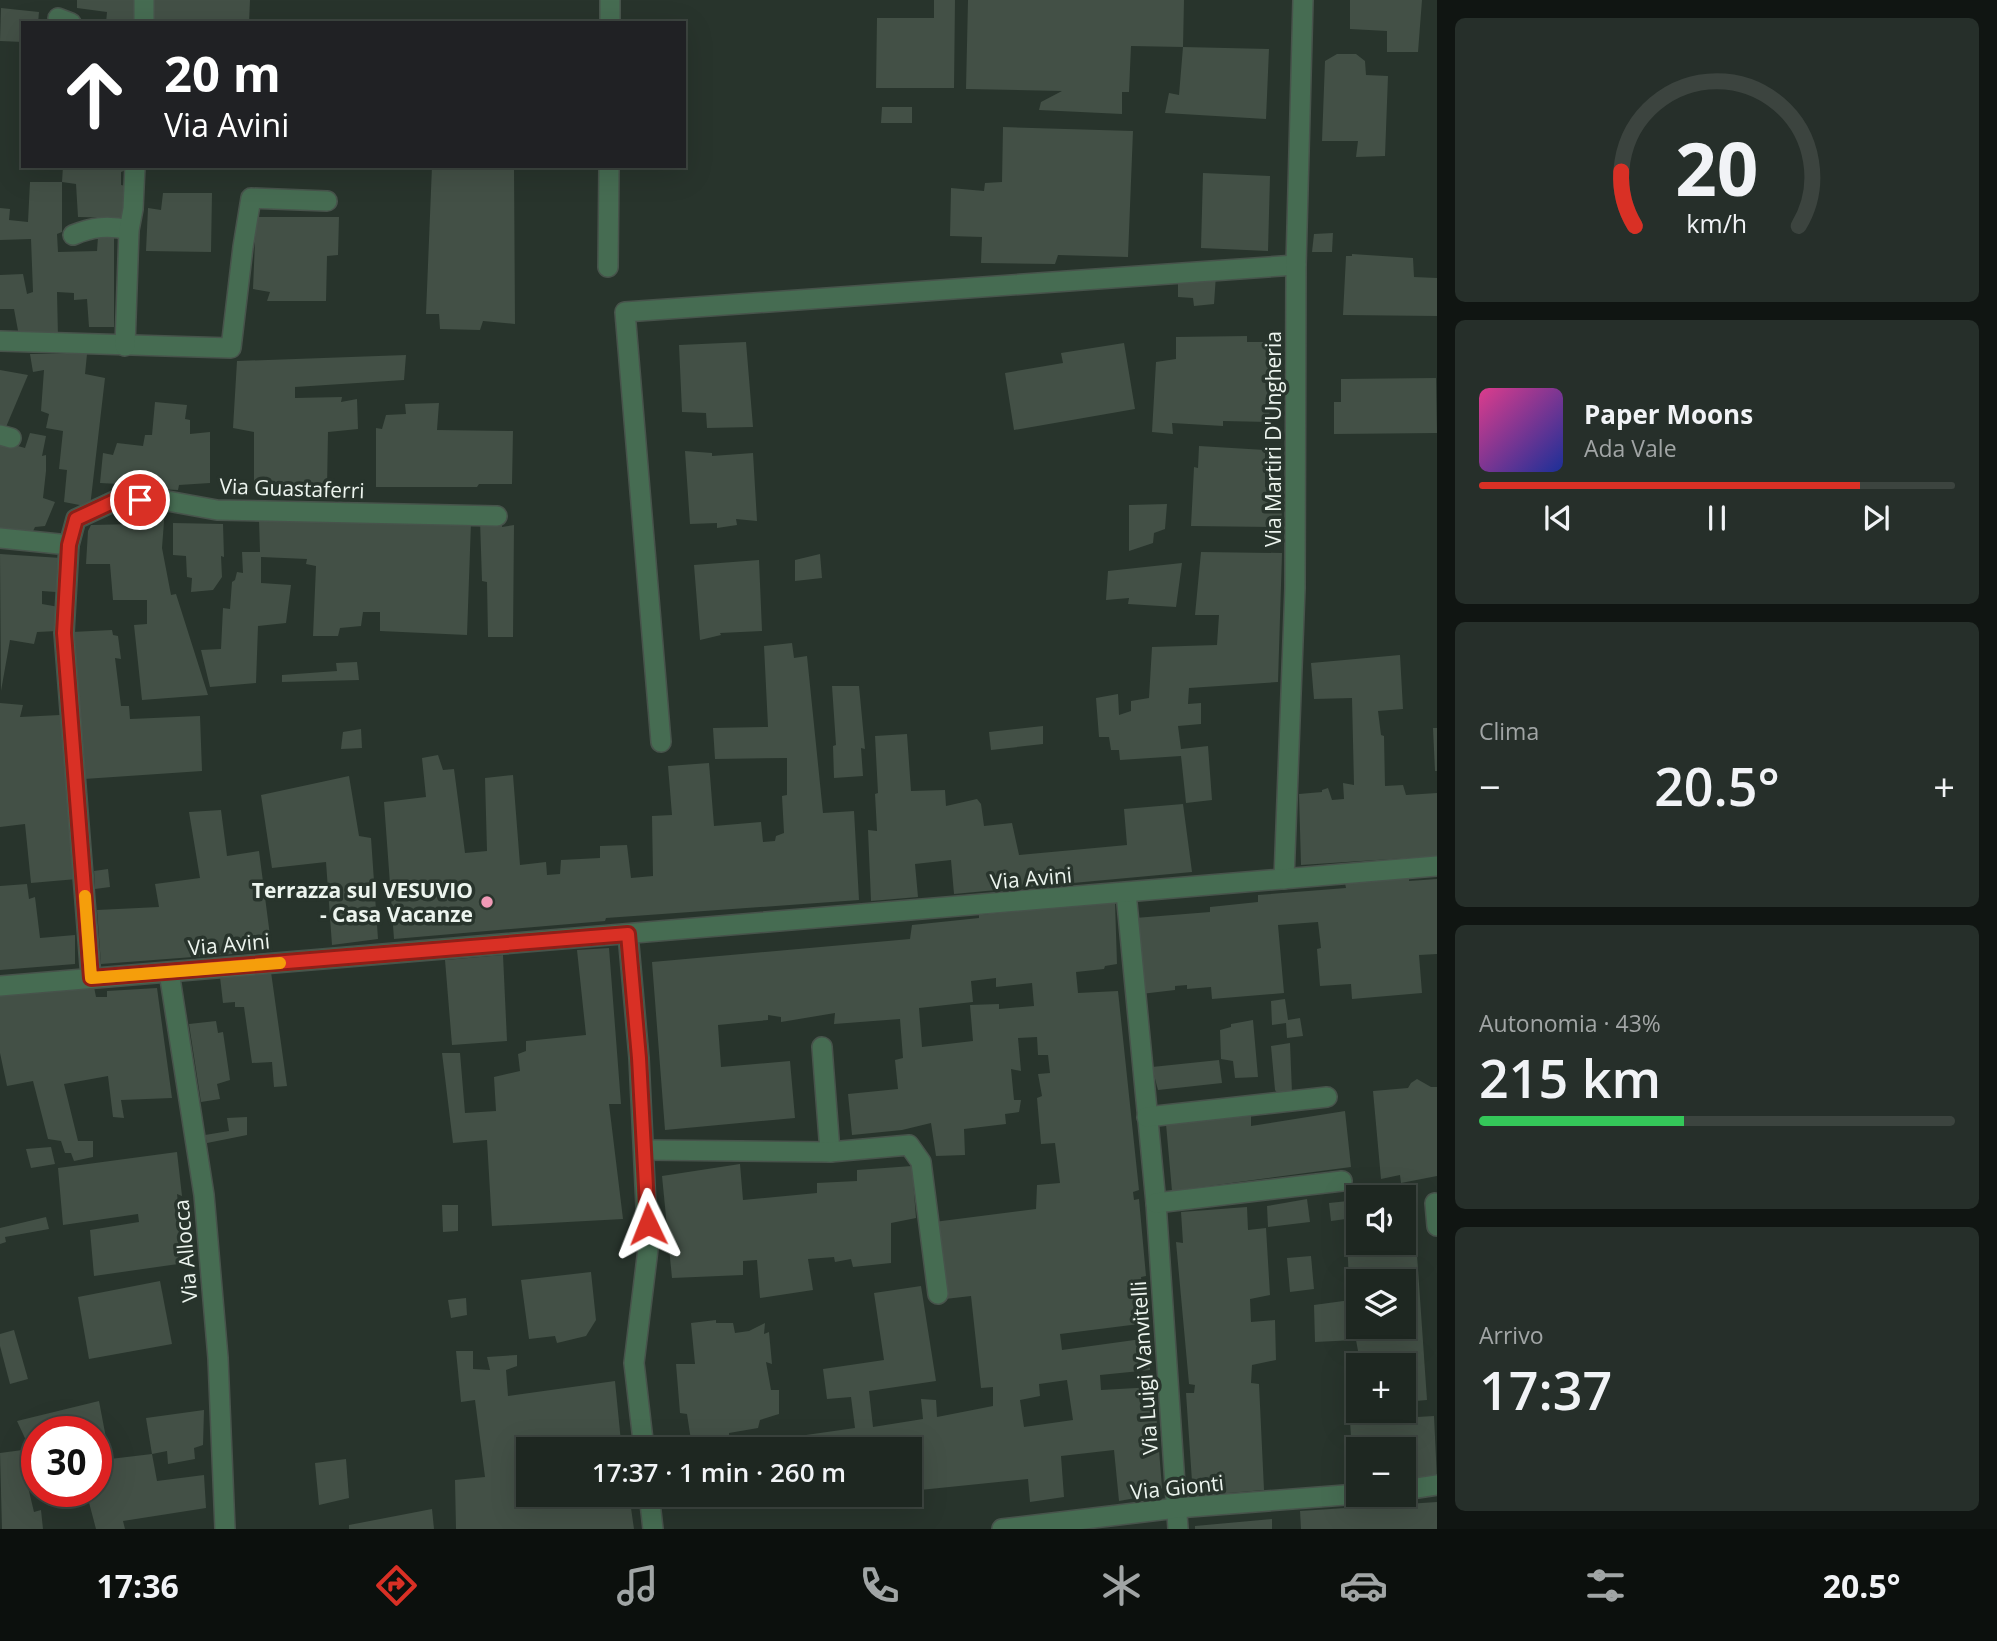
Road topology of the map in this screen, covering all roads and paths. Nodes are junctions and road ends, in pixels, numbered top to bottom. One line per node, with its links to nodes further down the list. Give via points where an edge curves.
1 (144, 0): 4 (street)
2 (610, 0): 5 (street)
3 (1303, 0): 11 (street, Via Martiri D'Ungheria)
4 (144, 21)
5 (610, 21)
6 (135, 168): 9 (street)
7 (609, 168): 12 (street)
8 (327, 201): 14 (street, via 251,198 231,348)
9 (129, 230): 10 (street, via 111,226); 14 (street)
10 (73, 235)
11 (1296, 265): 18 (street, via 625,312); 20 (street, Via Martiri D'Ungheria, via 1295,589)
12 (608, 267)
13 (0, 341): 14 (street)
14 (125, 346)
15 (497, 516): 17 (street, Via Guastaferri, via 217,510 162,500 119,499 76,519)
16 (0, 538): 17 (street)
17 (69, 545): 24 (street, Via Guastaferri, via 64,633)
18 (660, 742)
19 (1437, 866): 20 (street, Via Avini)
20 (1284, 878): 21 (street, Via Avini)
21 (1126, 893): 22 (street, Via Avini); 28 (street, Via Luigi Vanvitelli)
22 (628, 934): 23 (street, Via Avini); 29 (street)
23 (169, 972): 24 (street, Via Avini); 42 (street, Via Allocca, via 204,1195 218,1358)
24 (91, 978): 25 (street, Via Avini)
25 (0, 986)
26 (822, 1047): 30 (street)
27 (1327, 1097): 28 (street)
28 (1147, 1116): 32 (street, Via Luigi Vanvitelli)
29 (645, 1150): 30 (street); 36 (street, via 648,1249 634,1363)
30 (830, 1152): 35 (street, via 909,1145 921,1162)
31 (1342, 1181): 32 (street)
32 (1156, 1203): 41 (street, Via Luigi Vanvitelli)
33 (1435, 1203): 34 (street)
34 (1437, 1226)
35 (938, 1294)
36 (643, 1437)
37 (1437, 1485): 38 (street)
38 (1416, 1488)
39 (1346, 1495): 41 (street, Via Gionti)
40 (650, 1507): 43 (street)
41 (1177, 1508): 44 (street, Via Gionti); 45 (street, Via Luigi Vanvitelli)
42 (225, 1529)
43 (653, 1529)
44 (1002, 1529)
45 (1178, 1529)

